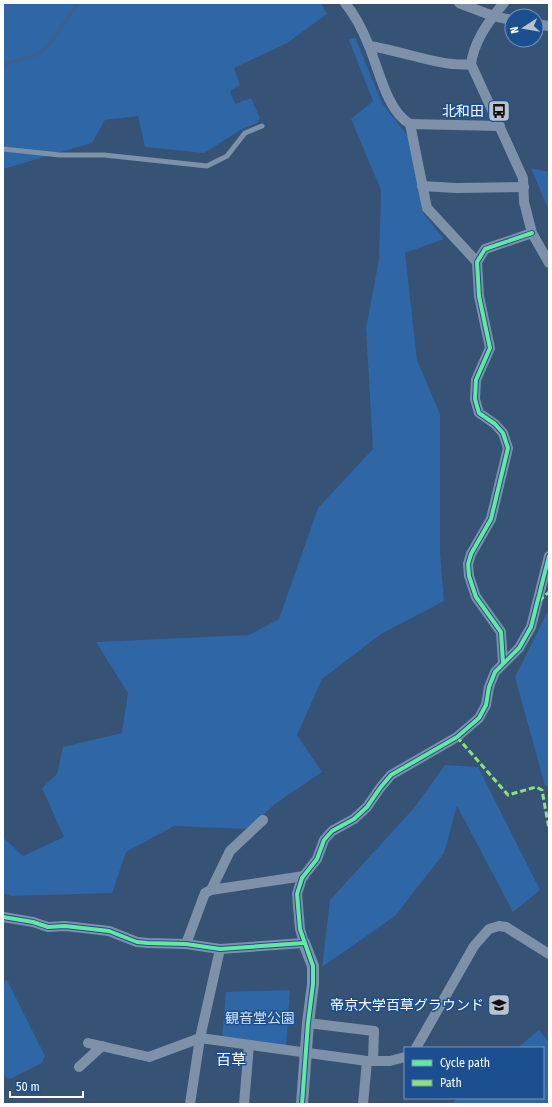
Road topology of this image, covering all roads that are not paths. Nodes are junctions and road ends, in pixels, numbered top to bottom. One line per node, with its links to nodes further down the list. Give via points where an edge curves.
1 (345, 3): 6 (street, via 358,22)
2 (459, 3): 4 (street)
3 (504, 3): 4 (street)
4 (493, 16): 5 (street); 7 (street, via 472,53)
5 (504, 18)
6 (369, 46): 7 (street, via 458,66); 8 (street, via 393,108)
7 (471, 64): 10 (street)
8 (410, 124): 10 (street); 12 (street)
9 (262, 126): 11 (lane, via 246,133 227,156 207,166 104,155 60,155)
10 (500, 126): 13 (street, via 523,178)
11 (3, 149)
12 (422, 186): 13 (street); 15 (street, via 427,208)
13 (524, 187): 14 (street, via 524,202)
14 (532, 233): 15 (street, via 484,249); 16 (street)
15 (477, 262): 18 (street, via 479,296 490,348 476,380 475,398 479,413 495,424 508,448 491,519 468,564 476,597 501,632)
16 (549, 263)
17 (549, 556): 18 (street, via 531,627 519,648)
18 (503, 663): 20 (street, via 495,672 486,705 479,718 457,737 391,775 367,807 354,819 328,835 317,859)
19 (263, 820): 21 (street, via 230,851)
20 (304, 876): 21 (street); 23 (street, via 297,894)
21 (211, 890): 24 (street, via 205,893)
22 (3, 917): 24 (street, via 48,927 65,926 109,931 137,942)
23 (304, 943): 25 (street); 27 (street, via 313,966)
24 (186, 944): 25 (street)
25 (220, 949): 28 (street)
26 (549, 954): 32 (street, via 506,927 489,929 474,946)
27 (308, 1023): 33 (street); 35 (street, via 374,1031)
28 (200, 1038): 30 (street); 31 (street, via 150,1057); 37 (street)
29 (88, 1043): 31 (street)
30 (249, 1045): 33 (street); 38 (street)
31 (102, 1046): 36 (street)
32 (417, 1047)
33 (306, 1054): 35 (street); 39 (street)
34 (404, 1057): 35 (street, via 390,1061)
35 (370, 1061): 40 (street)
36 (79, 1066)
37 (190, 1104)
38 (244, 1104)
39 (302, 1104)
40 (363, 1104)

